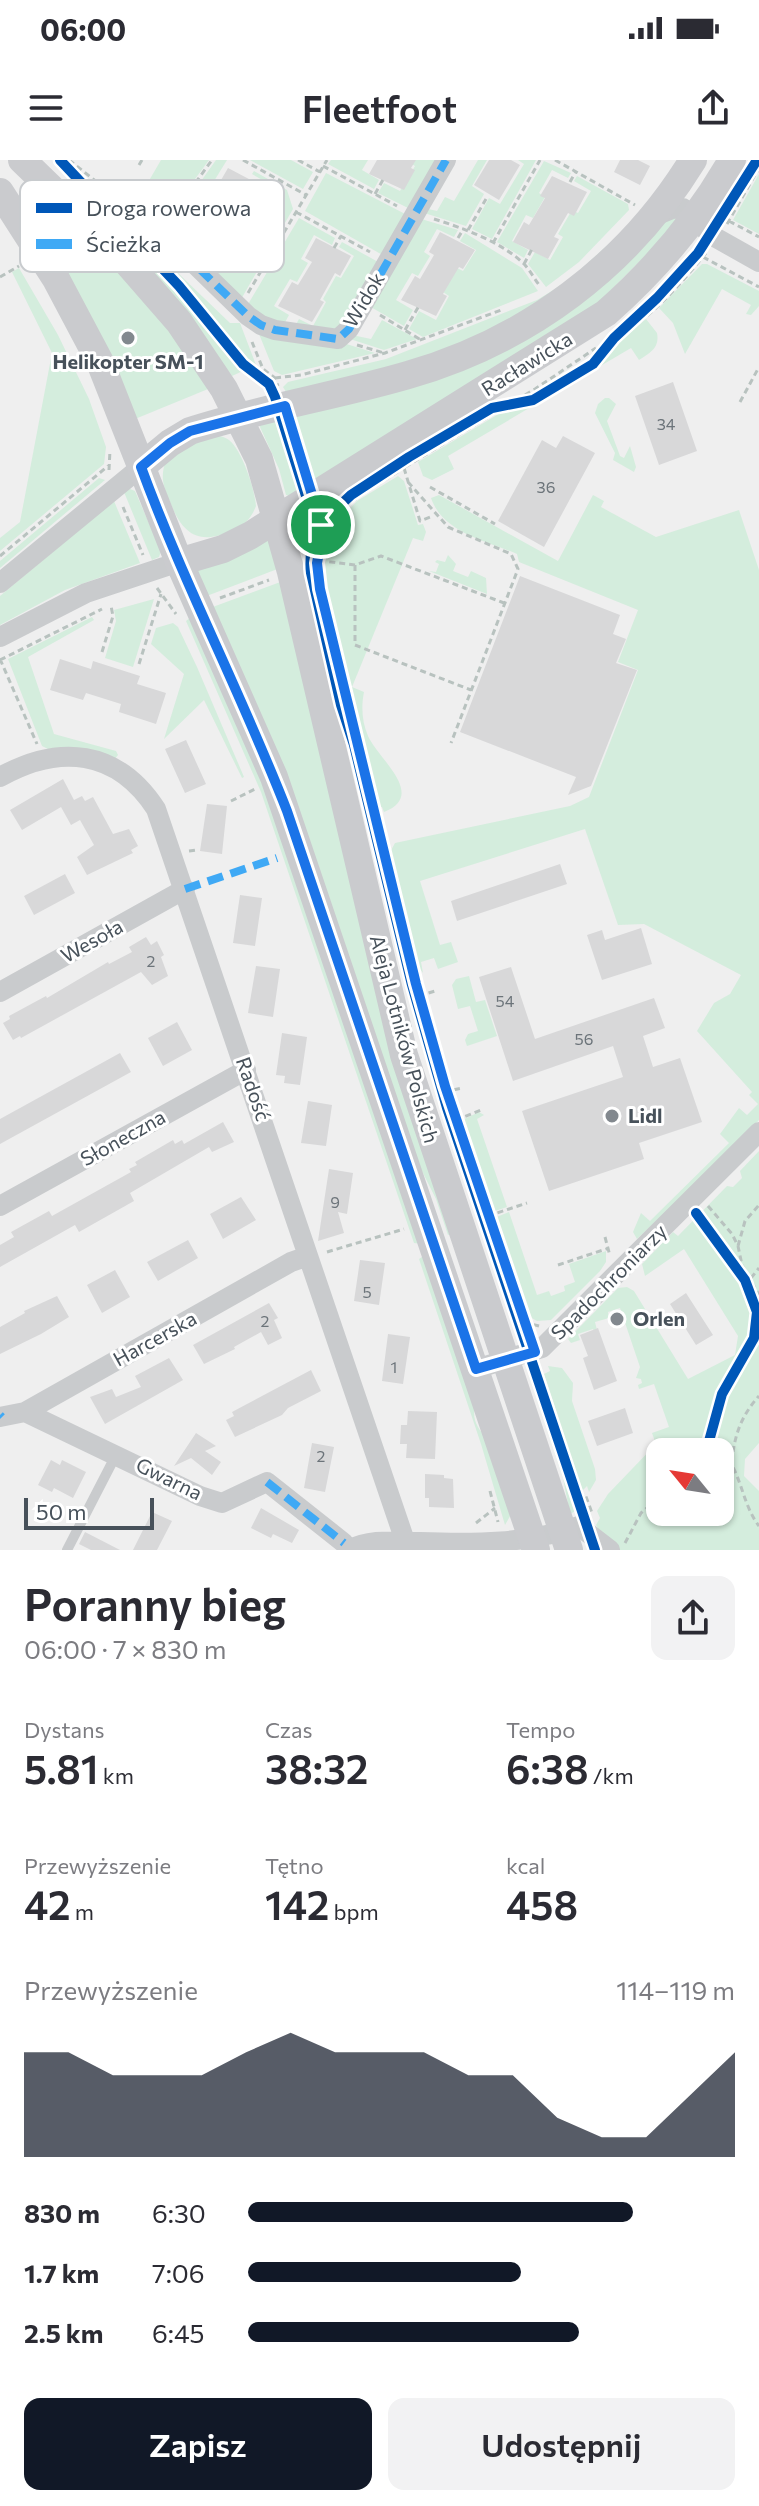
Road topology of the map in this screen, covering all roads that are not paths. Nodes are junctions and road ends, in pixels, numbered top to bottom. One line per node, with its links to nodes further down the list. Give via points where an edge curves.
1 (22, 160): 5 (street)
2 (446, 160): 13 (street, Widok, via 349,329 338,339 261,325)
3 (693, 160): 7 (street, Racławicka)
4 (732, 160): 9 (street, Racławicka)
5 (53, 180)
6 (0, 192): 8 (street)
7 (649, 208): 9 (street, via 678,207); 14 (street, Racławicka, via 601,271 525,327 408,375)
8 (20, 222)
9 (707, 232): 10 (street); 16 (street, Racławicka, via 606,313)
10 (759, 262)
11 (53, 272): 15 (street, via 115,396)
12 (137, 272): 14 (street, via 216,374)
13 (204, 272)
14 (239, 417): 15 (street, Racławicka, via 190,431); 16 (street, Aleja Lotników Polskich)
15 (141, 467): 17 (street, Aleja Lotników Polskich); 18 (street)
16 (277, 517): 17 (street, Racławicka, via 233,545); 27 (street, Aleja Lotników Polskich, via 396,1025 427,1130)
17 (179, 562): 19 (street, via 86,593); 28 (street, Aleja Lotników Polskich, via 287,811)
18 (0, 583)
19 (0, 637)
20 (0, 777): 21 (street, Radość, via 42,758 113,766 134,781 158,813)
21 (185, 889): 22 (street, Wesoła); 23 (street, Radość)
22 (0, 992)
23 (246, 1070): 25 (street, Słoneczna); 26 (street, Radość)
24 (759, 1132): 27 (street, Spadochroniarzy, via 549,1342)
25 (0, 1206)
26 (308, 1256): 29 (street, Harcerska); 32 (street, Radość)
27 (523, 1355): 28 (street, Spadochroniarzy); 33 (street, Aleja Lotników Polskich)
28 (476, 1369): 34 (street, Aleja Lotników Polskich)
29 (25, 1412): 30 (street, Harcerska); 31 (street, Gwarna)
30 (0, 1417)
31 (117, 1454): 35 (street, Gwarna, via 222,1503 267,1482); 36 (lane)
32 (405, 1541): 34 (street); 35 (street)
33 (591, 1542): 34 (street)
34 (525, 1544)
35 (346, 1546)
36 (67, 1550)

